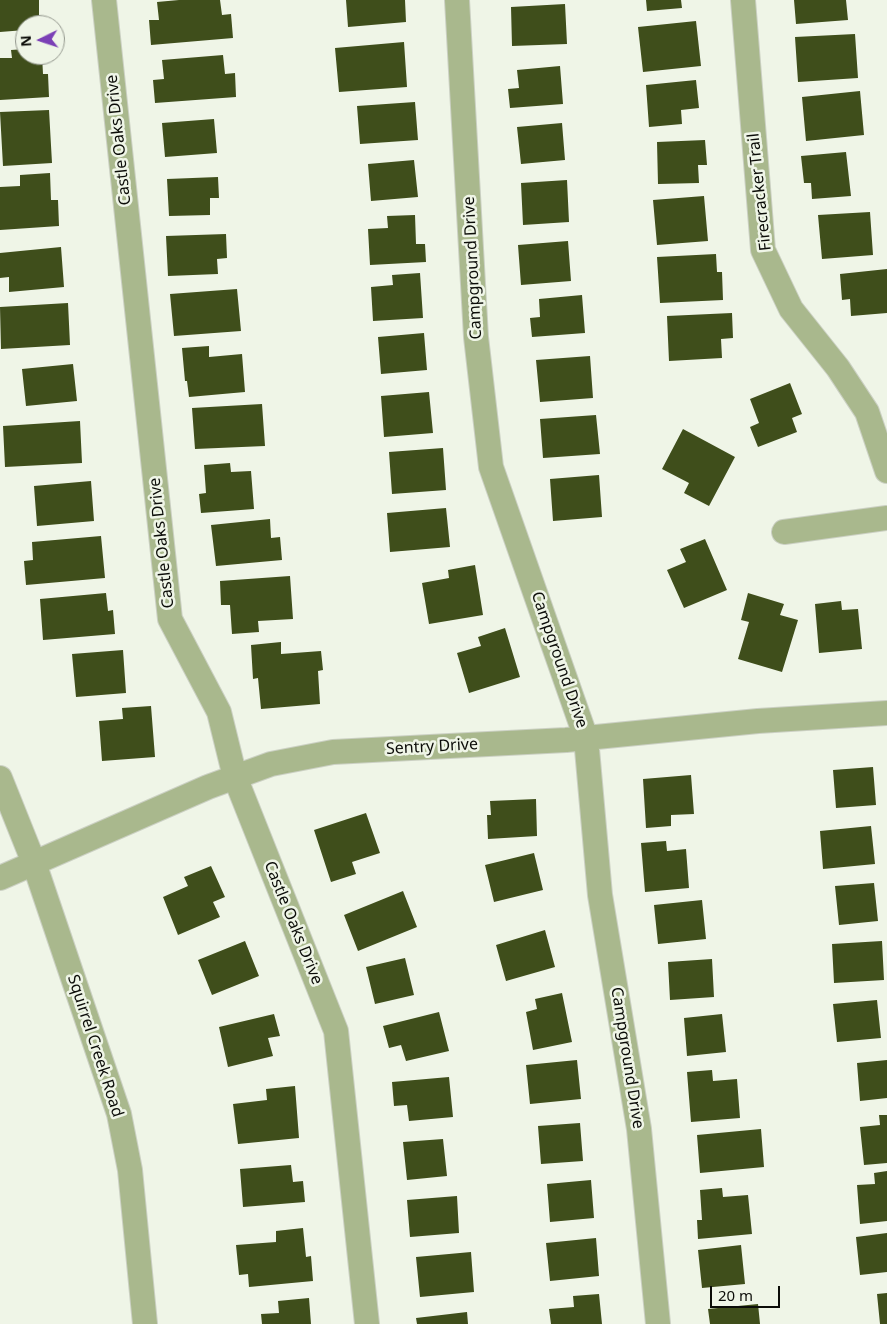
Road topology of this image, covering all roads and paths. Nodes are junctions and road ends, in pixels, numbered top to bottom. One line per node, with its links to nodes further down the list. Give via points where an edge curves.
1 (104, 0): 9 (street, Castle Oaks Drive, via 170,619 219,712)
2 (457, 0): 8 (street, Campground Drive, via 476,337 491,467)
3 (743, 0): 4 (street, Firecracker Trail, via 763,250 791,309 838,368 867,412)
4 (887, 471)
5 (887, 518): 6 (street)
6 (784, 532)
7 (887, 714): 8 (street, Sentry Drive, via 758,721)
8 (586, 738): 9 (street, Sentry Drive, via 333,752 270,764); 15 (street, Campground Drive, via 600,895 640,1129)
9 (235, 777): 11 (street, Sentry Drive); 14 (street, Castle Oaks Drive, via 336,1031)
10 (0, 778): 11 (street, Squirrel Creek Road)
11 (34, 863): 12 (street, Sentry Drive); 13 (street, Squirrel Creek Road, via 119,1114 130,1170)
12 (0, 878)
13 (145, 1324)
14 (367, 1324)
15 (658, 1324)

